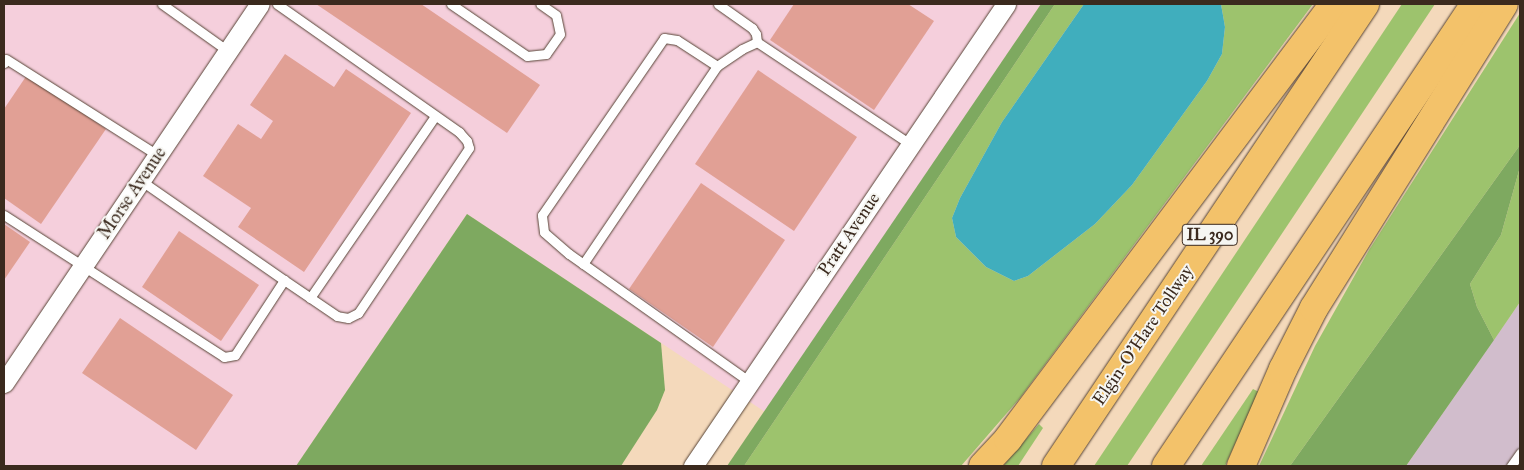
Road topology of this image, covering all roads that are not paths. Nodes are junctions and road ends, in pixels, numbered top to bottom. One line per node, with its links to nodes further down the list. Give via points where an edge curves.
1 (162, 4): 13 (lane)
2 (260, 4): 13 (street, Morse Avenue)
3 (277, 4): 16 (lane)
4 (451, 4): 5 (lane, via 527,56 546,54 560,34 556,15)
5 (540, 4)
6 (718, 4): 12 (lane, via 752,28)
7 (1006, 4): 17 (street, Pratt Avenue)
8 (1334, 4): 29 (highway, via 1008,439)
9 (1364, 4): 30 (highway, Elgin-O'Hare Tollway / IL 390)
10 (1475, 4): 31 (highway)
11 (1504, 4): 32 (highway, via 1314,308 1283,369)
12 (757, 42): 15 (lane, via 742,48); 17 (lane)
13 (228, 51): 18 (street, Morse Avenue)
14 (4, 63): 18 (lane, via 6,59)
15 (717, 66): 21 (lane); 21 (lane, via 677,40 664,38 542,215 544,232)
16 (435, 116): 24 (lane); 24 (lane, via 459,132 467,141 468,148 358,313 348,318 337,316)
17 (910, 144): 25 (street, Pratt Avenue)
18 (157, 155): 19 (street, Morse Avenue)
19 (140, 180): 22 (street, Morse Avenue); 23 (lane)
20 (4, 215): 22 (lane)
21 (583, 264): 25 (lane)
22 (83, 266): 23 (lane, via 227,358 235,355); 26 (street, Morse Avenue)
23 (284, 280): 24 (lane)
24 (310, 298)
25 (750, 382): 28 (street, Pratt Avenue)
26 (4, 383)
27 (1520, 453): 33 (lane)
28 (693, 466)
29 (983, 466)
30 (1056, 466)
31 (1166, 466)
32 (1241, 466)
33 (1511, 466)

